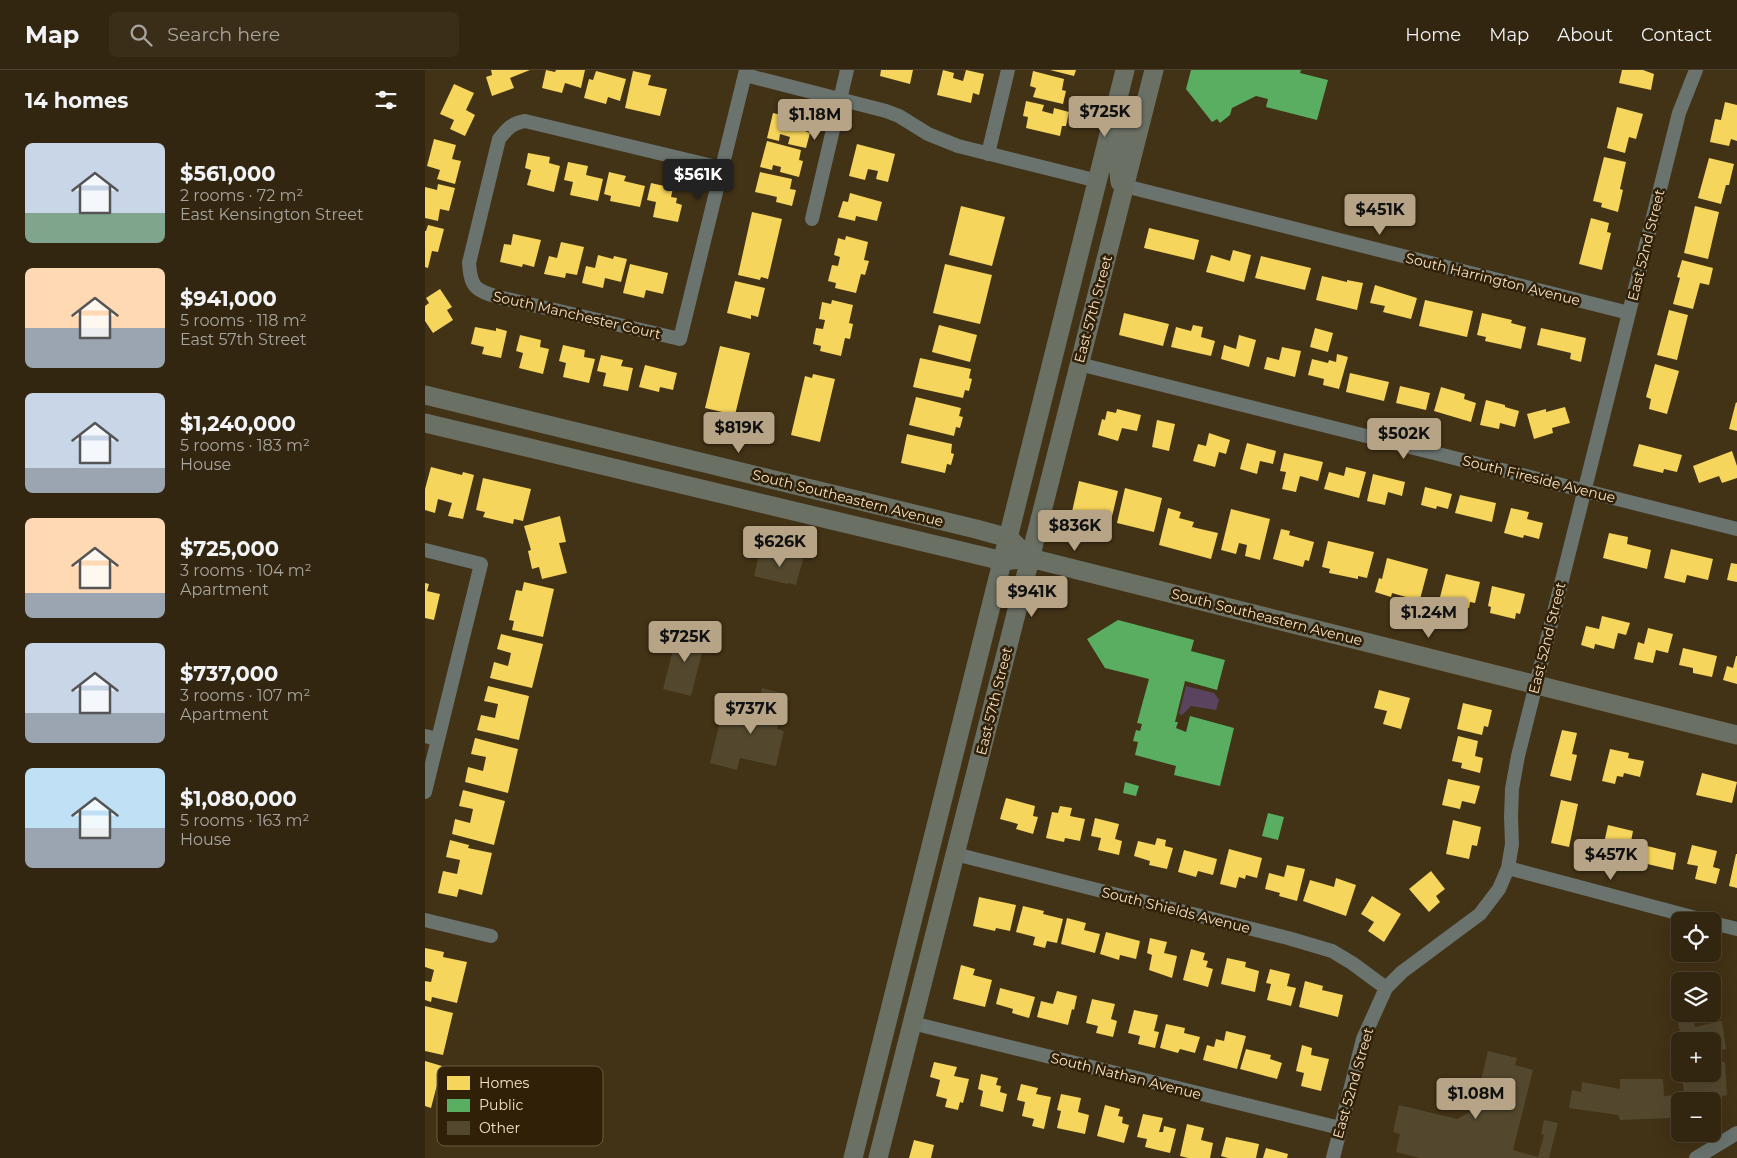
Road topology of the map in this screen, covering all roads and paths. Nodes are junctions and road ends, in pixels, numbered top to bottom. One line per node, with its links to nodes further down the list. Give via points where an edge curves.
1 (847, 70): 8 (street)
2 (1008, 70): 9 (street)
3 (1125, 70): 11 (main road, East 57th Street)
4 (1134, 70): 12 (main road, via 1118,164 1119,180)
5 (1153, 70): 12 (main road, East 57th Street)
6 (1695, 70): 14 (street, East 52nd Street, via 1679,113)
7 (745, 72): 8 (street); 10 (street)
8 (840, 98): 9 (street, via 886,111 940,140); 13 (street)
9 (988, 154): 11 (street)
10 (721, 168): 10 (street, South Manchester Court, via 680,339 498,297 473,286 469,263 499,139 515,123 525,121)
11 (1098, 181): 20 (main road, East 57th Street)
12 (1125, 186): 14 (street, South Harrington Avenue); 15 (main road, East 57th Street)
13 (812, 219)
14 (1629, 313): 18 (street, East 52nd Street)
15 (1079, 364): 18 (street, South Fireside Avenue); 22 (main road, East 57th Street)
16 (425, 395): 20 (main road, South Southeastern Avenue)
17 (425, 423): 23 (main road, South Southeastern Avenue)
18 (1584, 490): 19 (street, South Fireside Avenue); 24 (street, East 52nd Street)
19 (1737, 529)
20 (1009, 538): 22 (main road, South Southeastern Avenue); 23 (main road, East 57th Street)
21 (425, 550): 26 (street, via 481,564)
22 (1030, 558): 23 (main road, South Southeastern Avenue); 24 (main road, South Southeastern Avenue); 28 (main road, East 57th Street)
23 (1003, 561): 39 (main road, East 57th Street)
24 (1536, 684): 25 (main road, South Southeastern Avenue); 29 (street, East 52nd Street, via 1512,789 1512,844)
25 (1737, 735)
26 (431, 737): 27 (street)
27 (425, 792)
28 (955, 854): 35 (street, South Shields Avenue, via 1332,951); 36 (main road, East 57th Street)
29 (1508, 868): 30 (street); 35 (street, East 52nd Street, via 1499,889 1480,914 1402,972)
30 (1673, 912)
31 (425, 920): 34 (street)
32 (1721, 925): 33 (street)
33 (1737, 929)
34 (491, 936)
35 (1386, 988): 37 (street, East 52nd Street, via 1363,1039)
36 (912, 1023): 37 (street, South Nathan Avenue); 40 (main road, East 57th Street)
37 (1340, 1128): 41 (street, East 52nd Street)
38 (1737, 1133): 42 (street)
39 (853, 1158)
40 (878, 1158)
41 (1333, 1158)
42 (1696, 1158)

